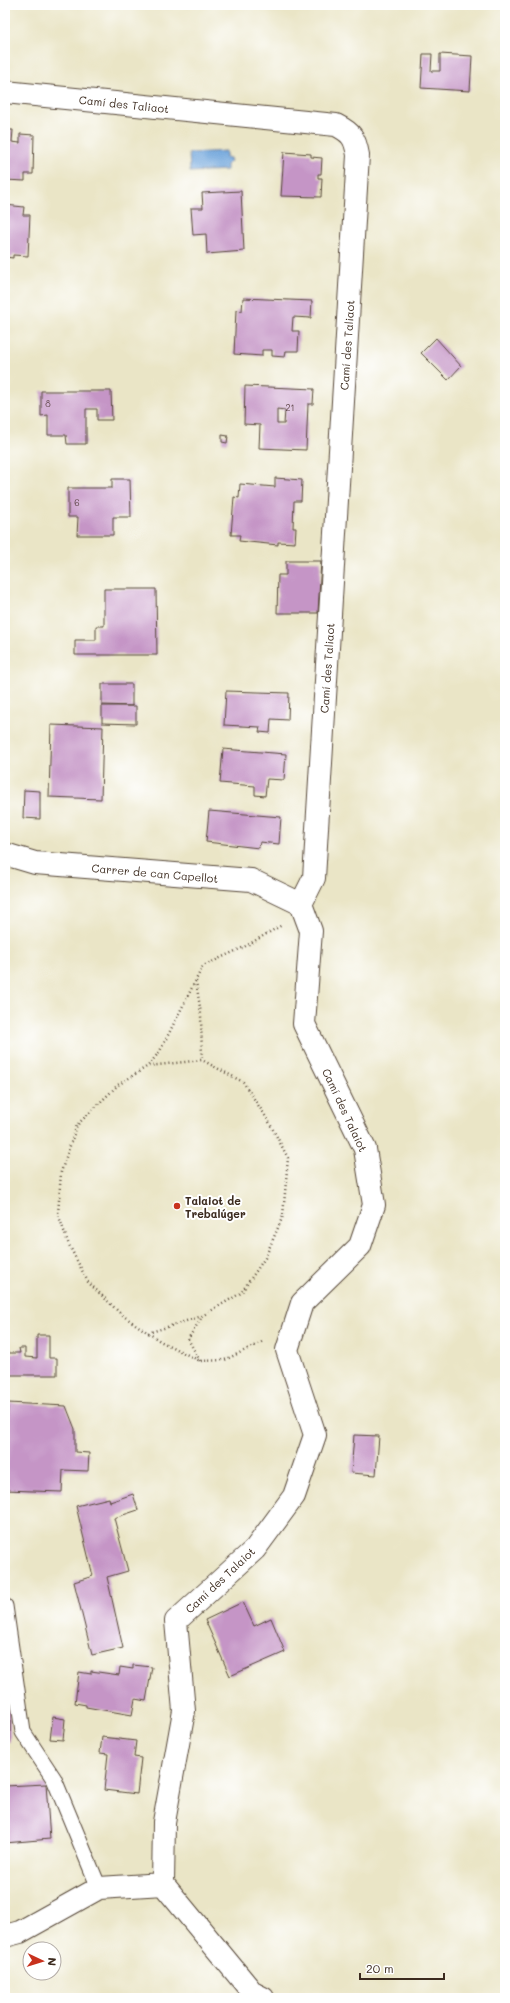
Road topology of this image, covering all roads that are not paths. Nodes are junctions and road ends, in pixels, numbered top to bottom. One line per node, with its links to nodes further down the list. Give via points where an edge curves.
1 (5, 92): 3 (street, Camí des Taliaot, via 336,125 347,130 356,141 358,155 314,878)
2 (5, 854): 3 (street, Carrer de can Capellot, via 35,863 251,880)
3 (301, 904): 5 (street, Camí des Talaiot, via 311,930 304,1024 365,1149 374,1205 360,1246 302,1303 287,1350 315,1435 294,1496 255,1549 176,1621 184,1711 164,1822)
4 (5, 1606): 6 (lane, via 23,1732 54,1779)
5 (163, 1884): 6 (street); 8 (street, via 253,1993)
6 (99, 1888): 7 (street, via 20,1932)
7 (5, 1936)
8 (263, 1998)

